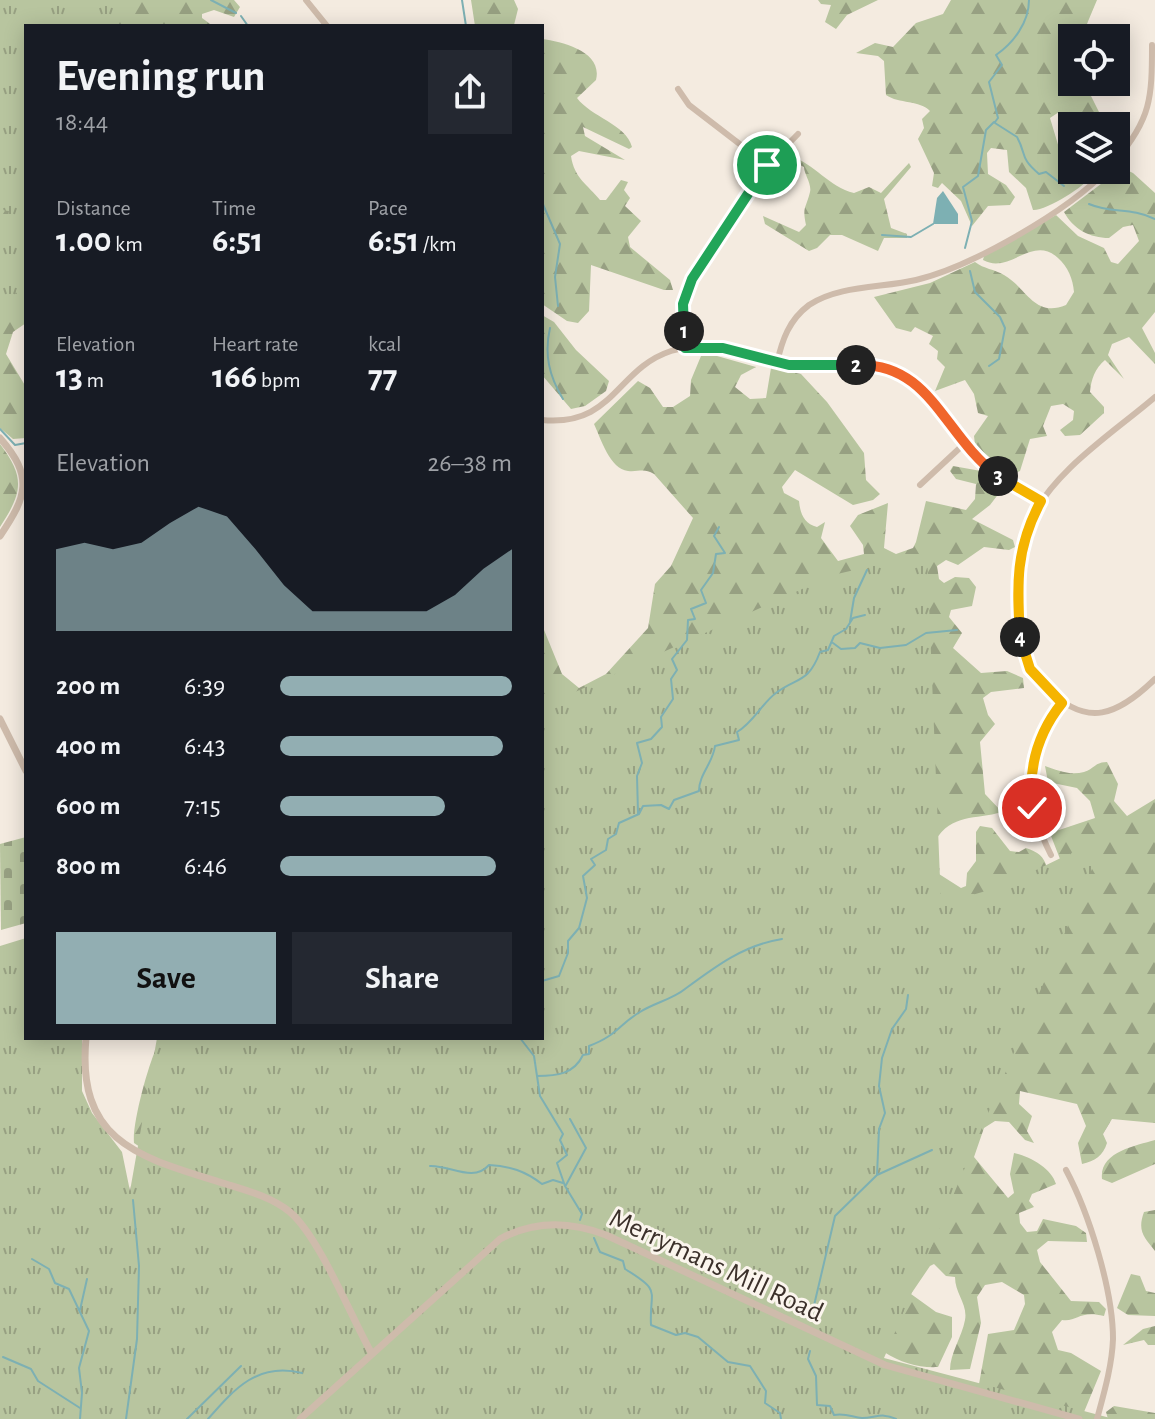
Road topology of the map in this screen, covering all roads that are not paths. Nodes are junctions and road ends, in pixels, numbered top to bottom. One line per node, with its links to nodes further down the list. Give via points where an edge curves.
1 (306, 0): 2 (street)
2 (325, 24)
3 (1152, 45): 6 (street, via 1151,97 1146,118)
4 (678, 89): 7 (street, via 689,105)
5 (798, 134): 7 (street)
6 (1130, 140)
7 (767, 165): 9 (street, via 692,279 683,304)
8 (1089, 184): 10 (street, via 1058,209 954,267 818,300 791,324)
9 (685, 348): 10 (street, via 723,348); 12 (street, via 646,365 592,412)
10 (777, 363): 14 (street, via 895,369 922,388)
11 (1155, 397): 16 (street)
12 (544, 420)
13 (0, 438): 17 (street, via 19,466 24,489)
14 (963, 445): 15 (street); 16 (street, via 999,477)
15 (920, 485)
16 (1041, 501): 19 (street, via 1019,557 1021,643 1030,669)
17 (0, 536)
18 (1155, 679): 19 (street, via 1136,698 1107,712 1081,712)
19 (1062, 703): 22 (street, via 1042,733 1031,780 1034,815)
20 (0, 719): 21 (street)
21 (24, 767)
22 (1051, 855)
23 (86, 1040): 25 (street, via 88,1097 111,1132 154,1161 238,1187 288,1210 315,1246)
24 (1066, 1170): 28 (street, via 1092,1238 1112,1325)
25 (372, 1354): 26 (street, Merrymans Mill Road); 27 (street, Merrymans Mill Road, via 500,1239 536,1225 570,1225 685,1270 885,1365)
26 (300, 1419)
27 (1079, 1419)
28 (1097, 1419)

